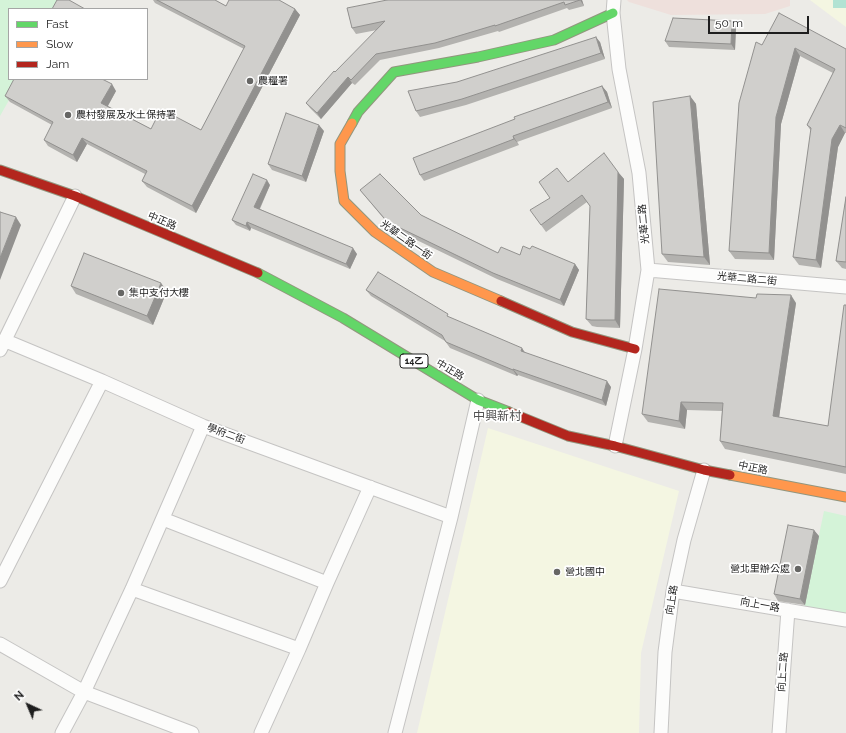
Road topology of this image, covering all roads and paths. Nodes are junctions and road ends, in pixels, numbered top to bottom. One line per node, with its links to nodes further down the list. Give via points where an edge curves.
1 (613, 6): 4 (street, 光華二路, via 619,69 640,173); 7 (main road, 光華二路一街, via 554,40 394,72 358,112 340,144 340,171 344,201 375,232 432,272 572,332)
2 (0, 170): 3 (main road, 中正路 / 14乙)
3 (75, 196): 6 (street); 9 (main road, 中正路 / 14乙, via 266,276 343,318)
4 (648, 270): 5 (street, 光華二路二街); 7 (street, 光華二路)
5 (846, 287)
6 (3, 346): 8 (street, 學府二街)
7 (636, 349): 11 (street, 光華二路)
8 (102, 381): 10 (street, 學府二街); 17 (street)
9 (478, 400): 11 (main road, 中正路 / 14乙, via 568,436); 15 (street)
10 (203, 426): 13 (street, 學府二街); 16 (street)
11 (615, 446): 12 (main road, 中正路 / 14乙)
12 (704, 470): 14 (main road, 中正路 / 14乙); 20 (street, 向上路, via 684,540)
13 (370, 487): 15 (street, 學府二街); 18 (street)
14 (846, 497)
15 (451, 517): 29 (street)
16 (163, 519): 18 (street); 19 (street)
17 (0, 581)
18 (327, 583): 24 (street)
19 (132, 590): 24 (street); 25 (street)
20 (673, 591): 21 (street, 向上一路); 30 (street, 向上路, via 664,652)
21 (788, 610): 22 (street, 向上一路); 31 (street, 向上二路)
22 (846, 620)
23 (0, 644): 25 (street)
24 (299, 649): 28 (street)
25 (84, 692): 26 (street); 27 (street)
26 (62, 733)
27 (192, 733)
28 (260, 733)
29 (395, 733)
30 (661, 733)
31 (779, 733)

